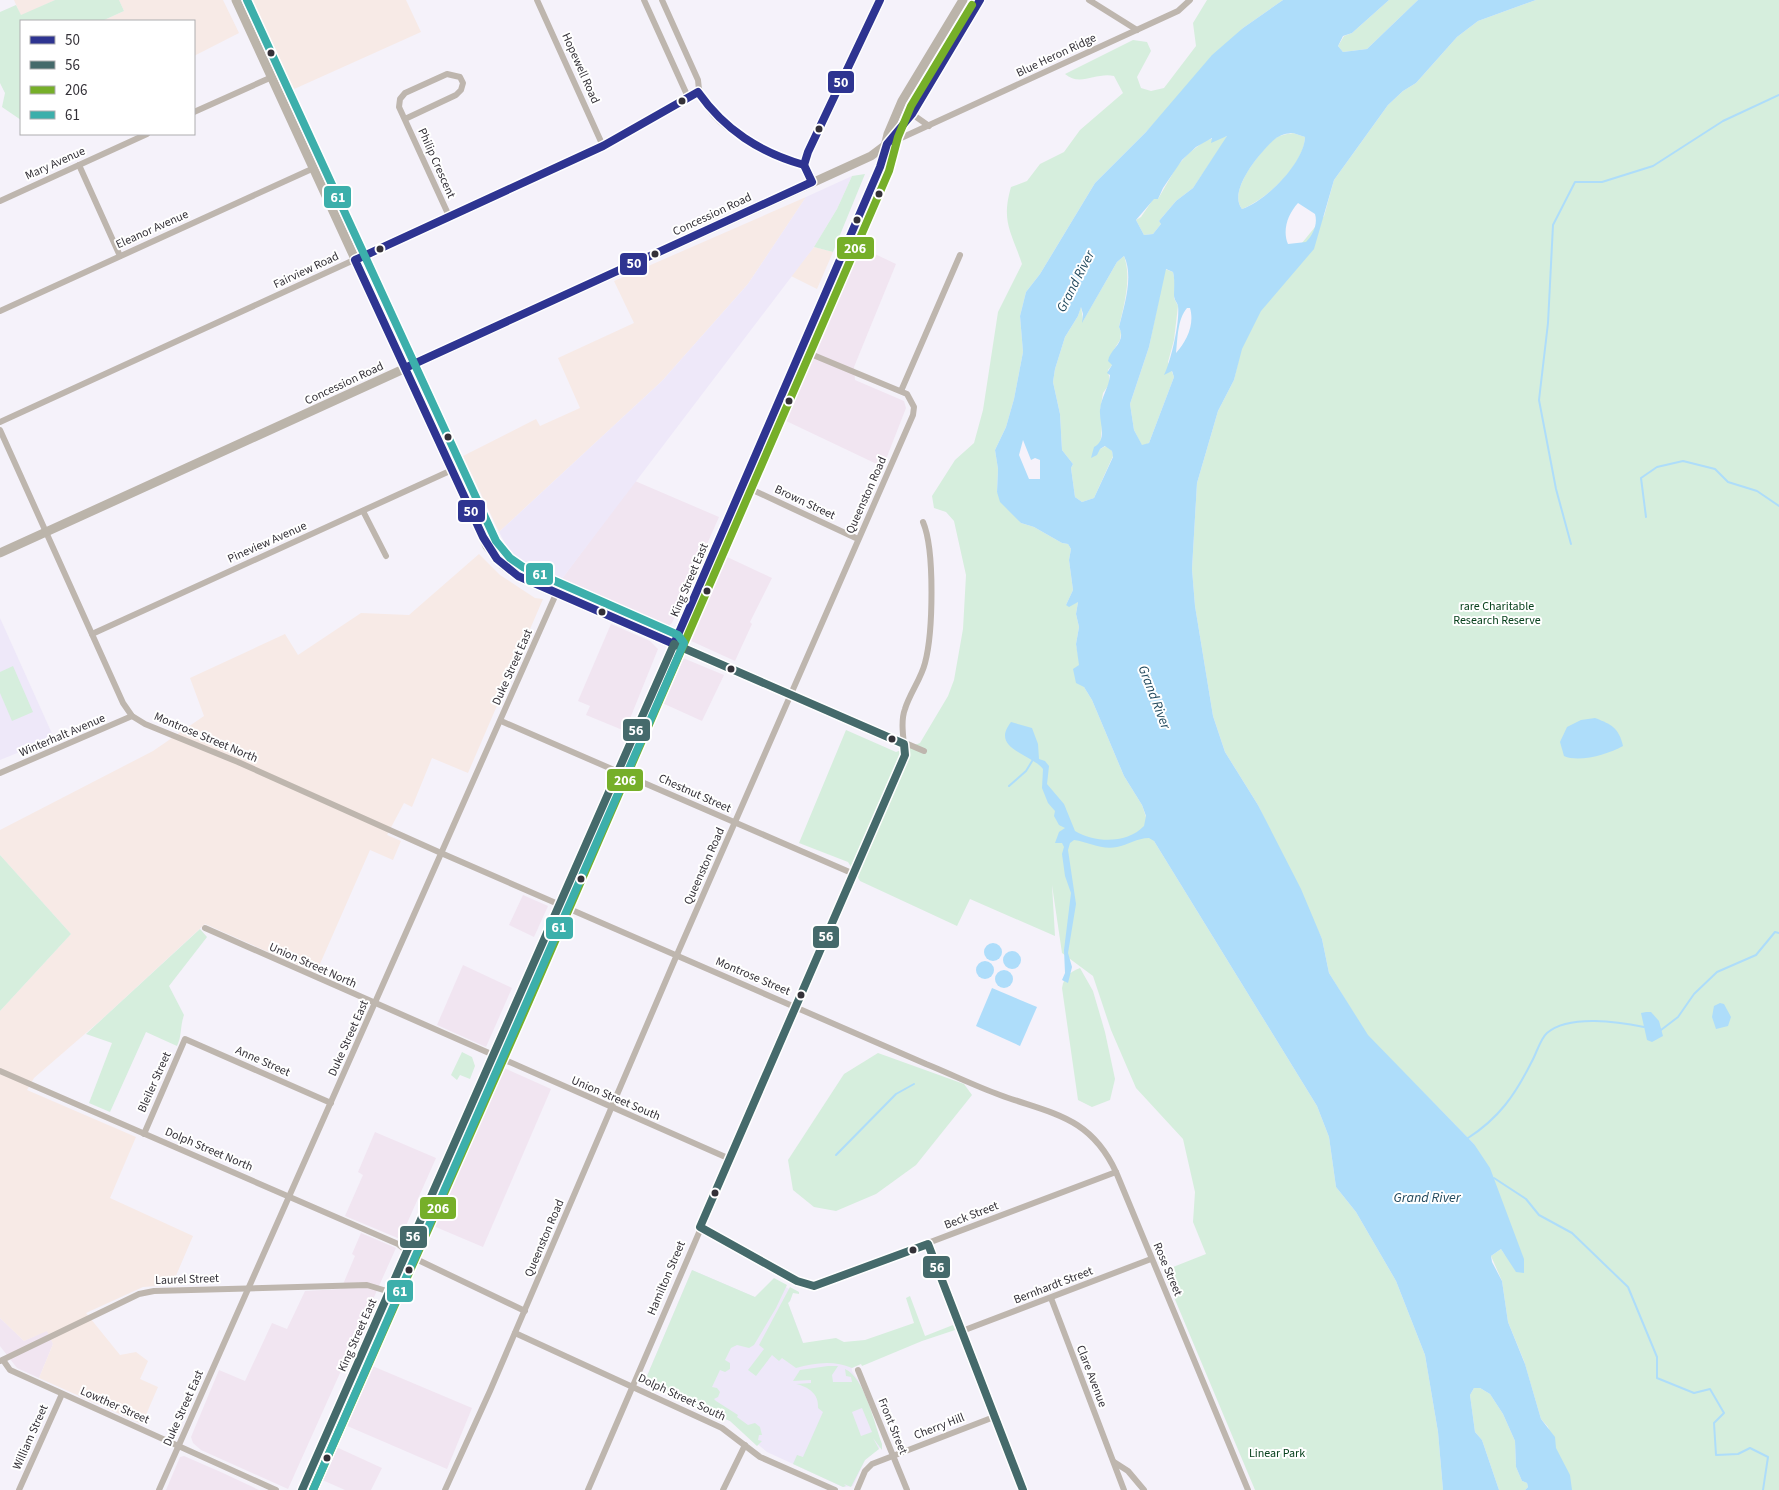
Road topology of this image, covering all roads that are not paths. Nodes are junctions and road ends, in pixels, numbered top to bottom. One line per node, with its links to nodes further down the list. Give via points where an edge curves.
1 (236, 0): 13 (main road)
2 (537, 0): 22 (street, Hopewell Road)
3 (662, 0): 14 (street, via 698,80)
4 (880, 0): 24 (street)
5 (963, 0): 11 (main road, King Street East)
6 (980, 0): 12 (main road)
7 (1088, 0): 10 (street)
8 (1190, 0): 10 (street, Blue Heron Ridge, via 1178,11)
9 (646, 1): 15 (street)
10 (1137, 30): 19 (street, Blue Heron Ridge)
11 (938, 42): 12 (main road); 21 (main road, King Street East, via 902,101)
12 (950, 49): 17 (main road)
13 (272, 77): 16 (street); 25 (main road)
14 (698, 92): 15 (street, Fairview Road); 24 (street, via 709,109 738,138)
15 (688, 97): 22 (street, Fairview Road)
16 (195, 112)
17 (912, 114): 19 (street); 21 (main road)
18 (405, 120): 18 (street, Philip Crescent, via 456,95 463,83 460,77 447,74 405,93 399,107); 28 (street, Philip Crescent)
19 (929, 126): 21 (street, Blue Heron Ridge)
20 (145, 135): 23 (street, Mary Avenue)
21 (887, 144): 26 (main road, Concession Road, via 871,156); 33 (main road, King Street East)
22 (603, 146): 28 (street, Fairview Road)
23 (79, 165): 27 (street, Mary Avenue); 30 (street)
24 (804, 165): 26 (street)
25 (314, 168): 30 (street, Eleanor Avenue); 31 (main road)
26 (812, 182): 34 (main road, Concession Road)
27 (0, 201)
28 (449, 216): 31 (street, Fairview Road)
29 (960, 255): 35 (street)
30 (120, 256): 32 (street, Eleanor Avenue)
31 (355, 260): 34 (main road); 36 (street, Fairview Road)
32 (0, 311)
33 (801, 350): 35 (street); 39 (main road, King Street East)
34 (405, 368): 38 (main road); 42 (main road, Concession Road)
35 (901, 391): 43 (street, Queenston Road, via 912,400 913,415)
36 (0, 422)
37 (0, 430): 42 (street)
38 (452, 470): 40 (street, Pineview Avenue); 46 (main road, via 493,554 510,571)
39 (742, 485): 43 (street, Brown Street); 48 (main road, King Street East)
40 (363, 511): 45 (street); 47 (street, Pineview Avenue)
41 (923, 522): 52 (street, Hamilton Street, via 932,567 929,633 925,663 904,709)
42 (45, 531): 44 (main road, Concession Road); 47 (street)
43 (858, 539): 49 (street, Queenston Road)
44 (0, 553)
45 (386, 556)
46 (556, 594): 48 (main road); 51 (street, Duke Street East)
47 (92, 634): 50 (street)
48 (674, 644): 49 (street); 54 (main road, King Street East)
49 (791, 695): 52 (street); 56 (street, Queenston Road)
50 (132, 716): 55 (street, Winterhalt Avenue); 57 (street, Montrose Street North)
51 (501, 721): 54 (street, Chestnut Street); 57 (street, Duke Street East)
52 (904, 744): 53 (street); 58 (street, Hamilton Street, via 905,754)
53 (924, 751)
54 (618, 772): 56 (street, Chestnut Street); 59 (main road, King Street East)
55 (0, 773)
56 (735, 823): 58 (street, Chestnut Street); 61 (street, Queenston Road)
57 (441, 853): 59 (street, Montrose Street North); 62 (street, Duke Street East)
58 (854, 874): 63 (street, Hamilton Street)
59 (561, 905): 61 (street, Montrose Street); 65 (main road, King Street East)
60 (205, 928): 62 (street, Union Street North)
61 (677, 955): 63 (street, Montrose Street); 69 (street, Queenston Road)
62 (374, 1004): 65 (street, Union Street North); 68 (street, Duke Street East)
63 (795, 1006): 67 (street, Montrose Street); 71 (street, Hamilton Street)
64 (186, 1039): 68 (street, Anne Street); 70 (street, Bleiler Street)
65 (494, 1057): 69 (street, Union Street South); 76 (main road, King Street East)
66 (0, 1071): 70 (street, Dolph Street North)
67 (1018, 1101): 72 (street, Rose Street, via 1044,1108 1093,1136)
68 (331, 1103): 73 (street, Duke Street East)
69 (611, 1108): 71 (street, Union Street South); 81 (street, Queenston Road)
70 (144, 1134): 73 (street, Dolph Street North)
71 (730, 1159): 74 (street, Hamilton Street)
72 (1116, 1172): 75 (street, Beck Street); 77 (street, Rose Street)
73 (290, 1196): 76 (street, Dolph Street North, via 398,1244); 78 (street, Duke Street East)
74 (700, 1227): 75 (street, Beck Street, via 797,1282 814,1286); 86 (street, Hamilton Street)
75 (928, 1244): 82 (street)
76 (407, 1251): 79 (main road, King Street East); 81 (street, via 416,1259)
77 (1152, 1259): 80 (street, Bernhardt Street); 106 (street, Rose Street)
78 (250, 1288): 79 (street, Laurel Street, via 367,1285); 84 (street, Laurel Street, via 147,1292); 90 (street, Duke Street East)
79 (390, 1292): 96 (main road, King Street East)
80 (1050, 1298): 82 (street, Bernhardt Street); 92 (street, Clare Avenue)
81 (525, 1311): 83 (street, Queenston Road)
82 (962, 1331): 88 (street)
83 (515, 1333): 86 (street, Dolph Street South); 97 (street, Queenston Road)
84 (2, 1361): 87 (street, Lowther Street, via 10,1370)
85 (858, 1370): 91 (street, Front Street)
86 (633, 1387): 89 (street, Dolph Street South, via 722,1428); 98 (street, Hamilton Street)
87 (62, 1394): 90 (street, Lowther Street); 93 (street, William Street)
88 (994, 1417): 91 (street, Cherry Hill); 103 (street)
89 (745, 1445): 99 (street); 100 (street, Dolph Street South, via 760,1456)
90 (179, 1446): 94 (street, Duke Street East); 95 (street, Lowther Street)
91 (892, 1456): 101 (street, Cherry Hill, via 869,1466); 102 (street, Front Street)
92 (1113, 1462): 104 (street, Clare Avenue); 105 (street, via 1128,1471)
93 (19, 1490)
94 (160, 1490)
95 (276, 1490)
96 (302, 1490)
97 (445, 1490)
98 (588, 1490)
99 (723, 1490)
100 (835, 1490)
101 (857, 1490)
102 (907, 1490)
103 (1023, 1490)
104 (1124, 1490)
105 (1144, 1490)
106 (1248, 1490)

